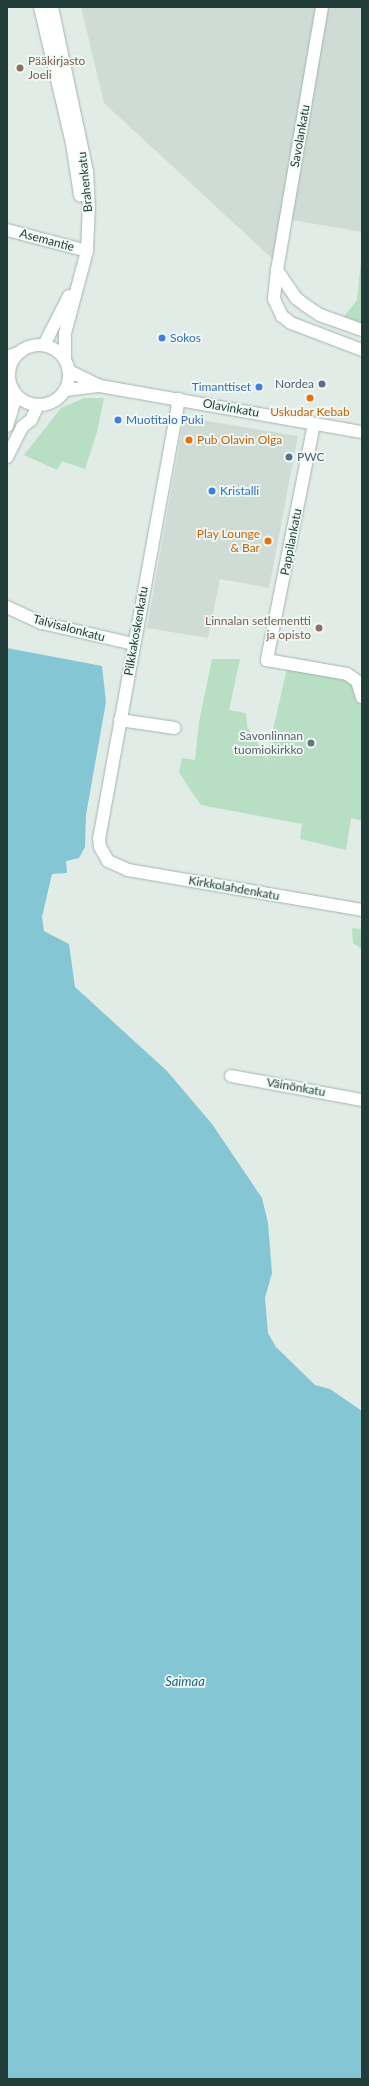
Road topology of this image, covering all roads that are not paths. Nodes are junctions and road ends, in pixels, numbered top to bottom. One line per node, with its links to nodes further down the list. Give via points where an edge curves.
1 (40, 7): 5 (street, Brahenkatu, via 79,182)
2 (52, 7): 5 (street, Brahenkatu, via 87,171 89,228)
3 (322, 7): 6 (street, Savolankatu)
4 (7, 230): 5 (street, Asemantie)
5 (84, 250): 10 (street, Brahenkatu, via 68,299); 14 (street, Brahenkatu, via 65,333)
6 (277, 267): 7 (street); 8 (street, Savolankatu, via 273,289)
7 (296, 298): 8 (street, via 289,299); 9 (street, via 320,315)
8 (278, 309): 11 (street, via 291,323)
9 (362, 330)
10 (44, 345): 12 (street, via 27,347); 14 (street)
11 (362, 350)
12 (20, 352): 13 (street); 16 (street, via 11,364)
13 (7, 357)
14 (65, 357): 15 (street)
15 (70, 371): 17 (street, Olavinkatu); 18 (street)
16 (9, 381): 20 (street, via 22,400); 22 (street, via 14,404)
17 (100, 386): 18 (street, Olavinkatu); 19 (street, Olavinkatu)
18 (66, 390): 20 (street, via 54,401)
19 (179, 399): 21 (street, Olavinkatu); 26 (street, Pilkkakoskenkatu)
20 (38, 405): 24 (street, via 31,420 22,427)
21 (314, 424): 23 (street, Olavinkatu); 27 (street, Pappilankatu, via 267,660 347,674 357,681)
22 (7, 426)
23 (362, 432)
24 (7, 457)
25 (7, 607): 26 (street, Talvisalonkatu, via 42,623)
26 (134, 644): 28 (street, Pilkkakoskenkatu)
27 (362, 697)
28 (120, 720): 29 (street); 30 (street, Pilkkakoskenkatu, via 99,838 100,847)
29 (174, 728)
30 (108, 861): 31 (street, Kirkkolahdenkatu, via 128,870)
31 (362, 910)
32 (231, 1076): 33 (street, Väinönkatu)
33 (362, 1100)

